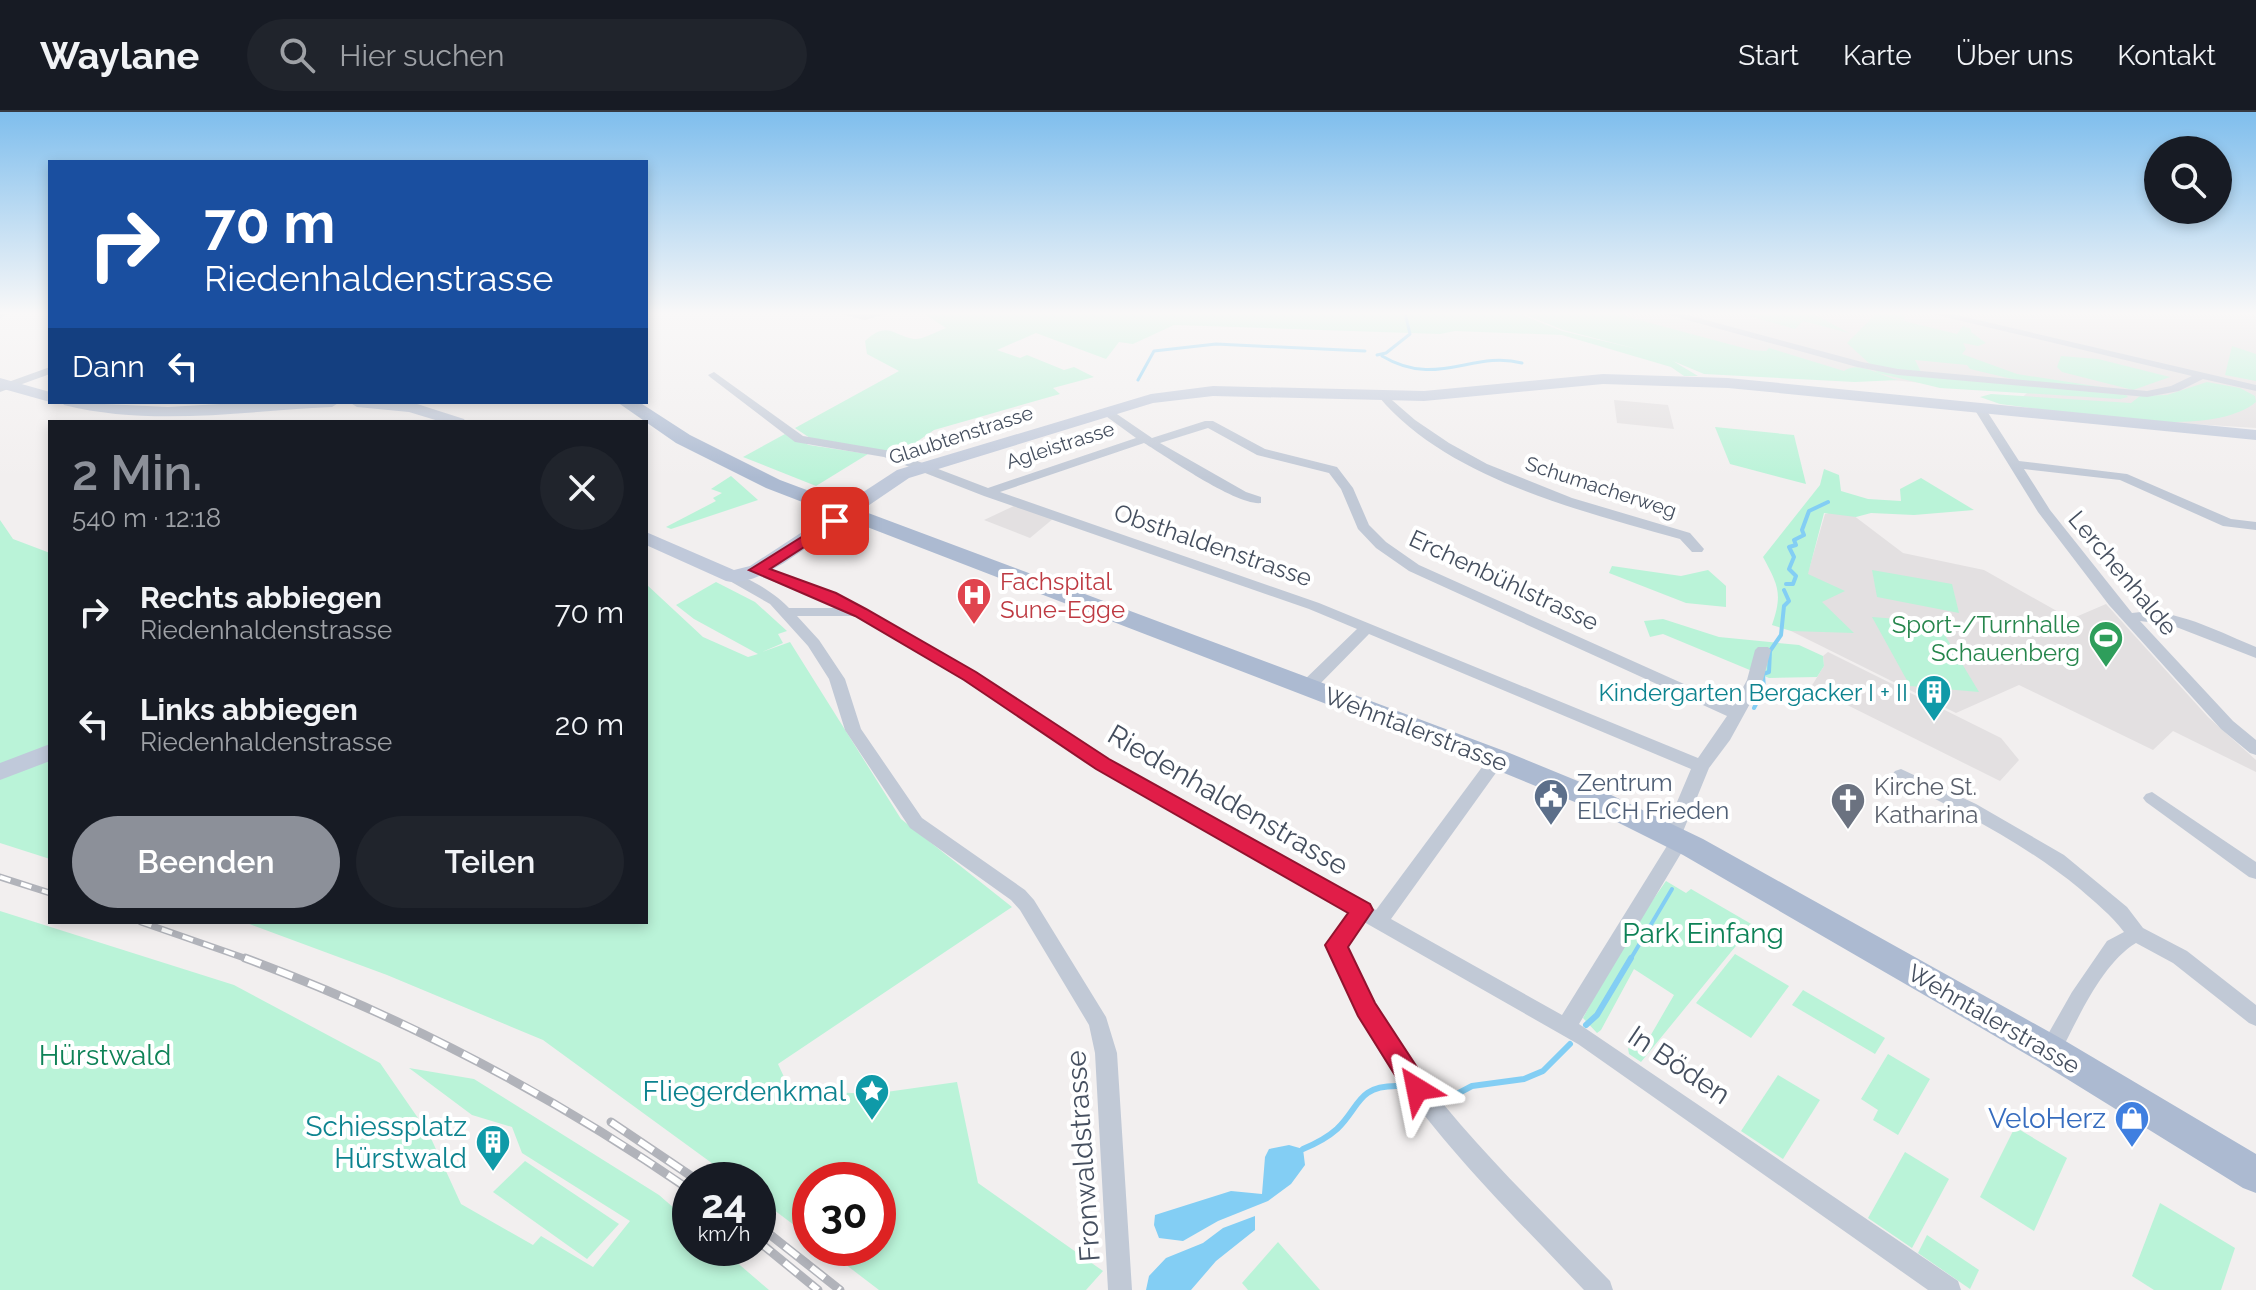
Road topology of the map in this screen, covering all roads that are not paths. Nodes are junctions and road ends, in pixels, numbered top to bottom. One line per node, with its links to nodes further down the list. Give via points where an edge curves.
1 (1877, 368): 5 (street, via 2147,394)
2 (2166, 368): 5 (street)
3 (48, 371): 6 (street)
4 (714, 375): 20 (street, Obsthaldenstrasse, via 799,439 887,454)
5 (2200, 376): 7 (street)
6 (3, 386): 8 (street)
7 (2256, 388)
8 (48, 397)
9 (1385, 397): 14 (street, Glaubtenstrasse, via 1644,379); 15 (street, Glaubtenstrasse, via 1198,392); 26 (street, Schumacherweg, via 1448,446 1515,480 1591,509 1689,530)
10 (81, 404): 11 (street, via 164,412)
11 (298, 404)
12 (379, 404): 16 (street)
13 (629, 404): 23 (main road, Wehntalerstrasse, via 720,459)
14 (1979, 407): 17 (street, Glaubtenstrasse); 19 (street, Lerchenhalde)
15 (1107, 412): 18 (street); 20 (street, Glaubtenstrasse)
16 (452, 420)
17 (2254, 434)
18 (1148, 440): 21 (street, Agleistrasse); 22 (street); 40 (street, Erchenbühlstrasse, via 1209,424 1261,452 1333,470 1363,526 1402,561)
19 (2014, 464): 24 (street, via 2123,477 2228,523); 34 (street, Lerchenhalde, via 2074,553)
20 (920, 468): 21 (street, Obsthaldenstrasse); 23 (street, Glaubtenstrasse)
21 (989, 493): 35 (street, Obsthaldenstrasse)
22 (1256, 500)
23 (844, 511): 27 (street, via 818,516); 28 (street); 39 (main road, Wehntalerstrasse)
24 (2256, 526)
25 (648, 539): 27 (street)
26 (1697, 549)
27 (735, 570): 28 (street); 30 (street, Fronwaldstrasse)
28 (757, 570): 29 (street, Riedenhaldenstrasse)
29 (803, 588): 30 (street, via 790,589); 32 (street, Riedenhaldenstrasse); 33 (street)
30 (775, 601): 31 (street, Fronwaldstrasse)
31 (788, 612): 33 (street); 36 (street, Fronwaldstrasse)
32 (861, 612): 33 (street); 50 (street, Riedenhaldenstrasse, via 1103,764)
33 (819, 613): 36 (street)
34 (2129, 618): 38 (street, via 2160,617); 41 (street, Lerchenhalde, via 2227,725)
35 (1368, 627): 39 (street); 44 (street, Obsthaldenstrasse)
36 (814, 643): 56 (street, Fronwaldstrasse, via 837,679 853,730 903,806 941,843 1018,895 1099,1023 1106,1053)
37 (1763, 650): 40 (street)
38 (2256, 653)
39 (1307, 687): 43 (main road, Wehntalerstrasse)
40 (1737, 714): 44 (street)
41 (2256, 749)
42 (48, 753): 45 (street)
43 (1497, 759): 48 (main road, Wehntalerstrasse); 50 (street)
44 (1701, 766): 48 (street)
45 (0, 772)
46 (1901, 775): 51 (street, via 1970,808 2057,860 2120,912)
47 (2152, 798): 49 (street)
48 (1676, 837): 53 (street); 54 (main road, Wehntalerstrasse)
49 (2256, 872)
50 (1371, 915): 53 (street, In Böden); 57 (street, via 1336,945 1391,1052 1456,1135)
51 (2136, 934): 52 (street, via 2180,957); 54 (street, via 2114,947)
52 (2256, 1017)
53 (1566, 1027): 58 (street, In Böden)
54 (2050, 1050): 55 (main road, Wehntalerstrasse)
55 (2256, 1175)
56 (1120, 1290)
57 (1601, 1290)
58 (1949, 1290)

